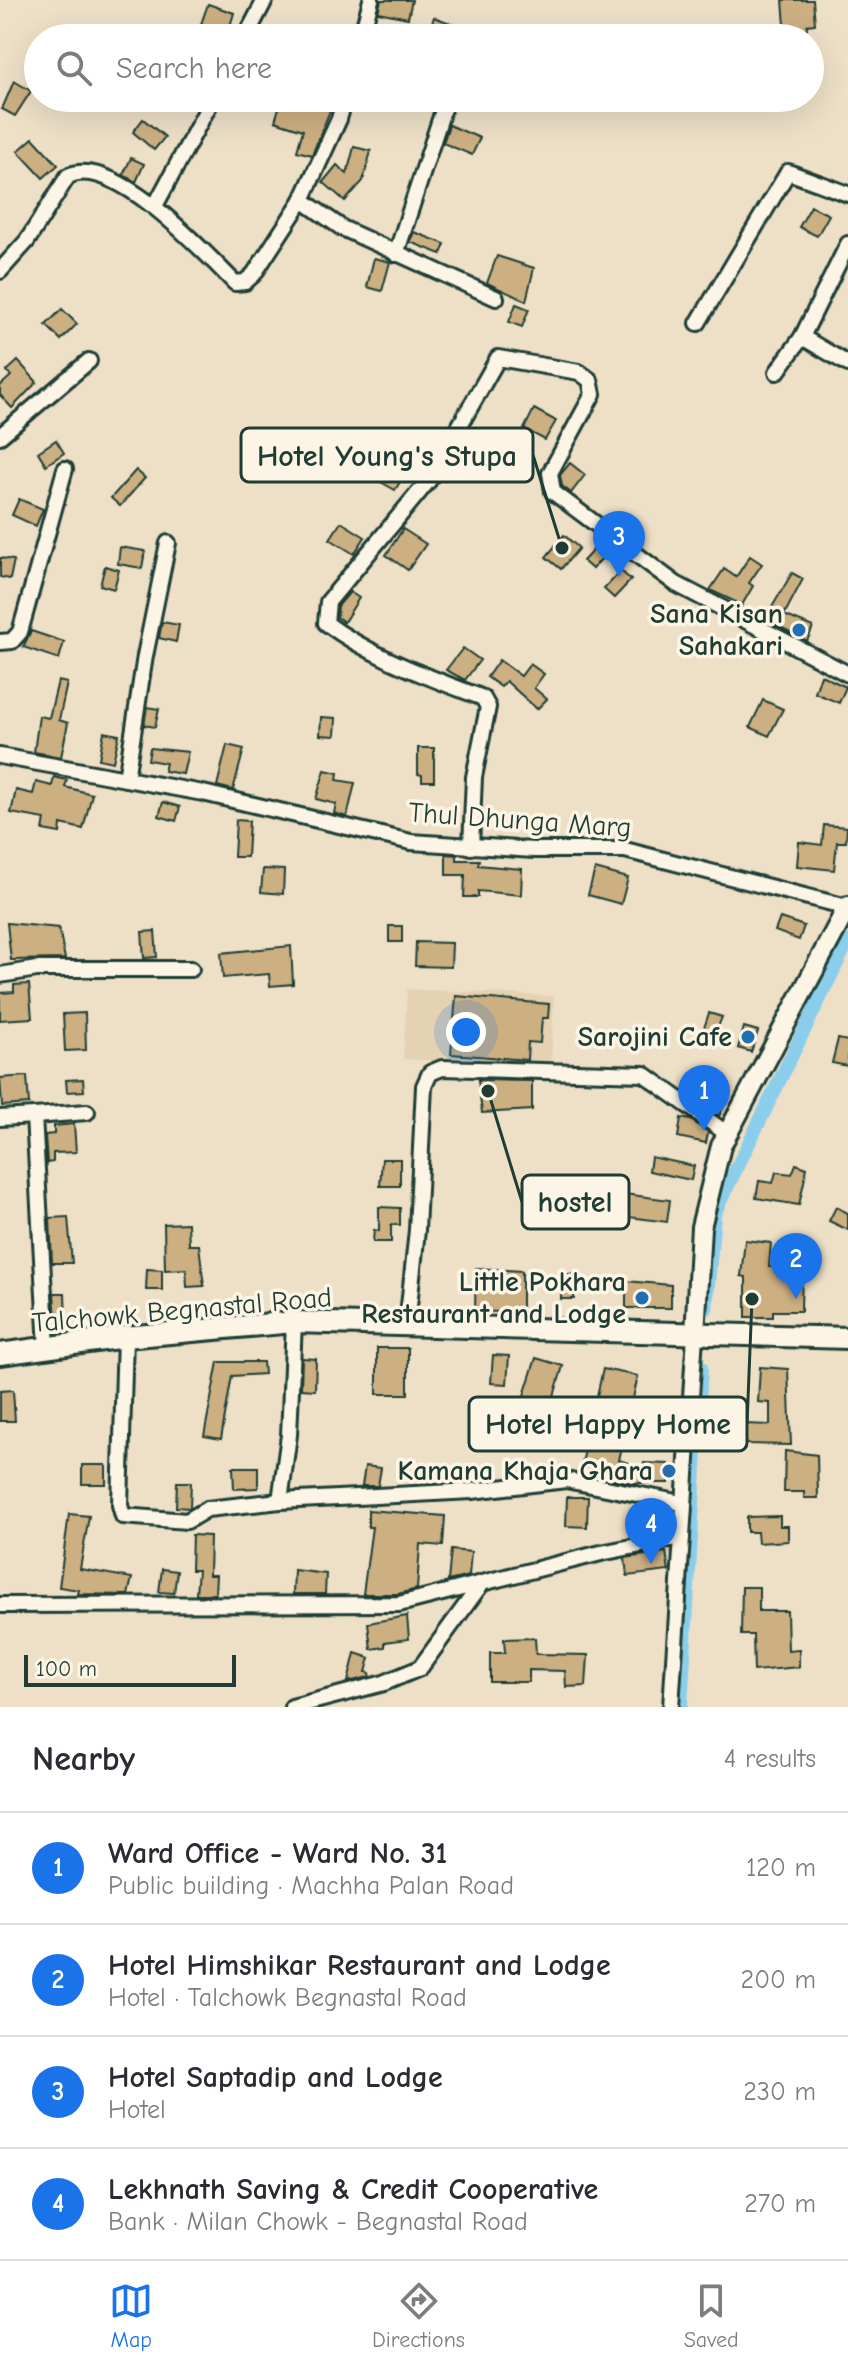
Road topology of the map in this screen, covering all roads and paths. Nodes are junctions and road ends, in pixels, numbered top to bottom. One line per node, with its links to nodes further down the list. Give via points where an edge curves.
1 (265, 0): 3 (street)
2 (371, 0): 4 (street)
3 (252, 24)
4 (365, 24)
5 (205, 112): 10 (street)
6 (341, 112): 9 (street)
7 (442, 112): 12 (street)
8 (848, 194): 15 (street, via 788,172)
9 (302, 200): 10 (street, via 254,274 235,283); 12 (street, via 342,228)
10 (155, 206): 13 (street, via 93,173 79,171 68,176 27,241)
11 (848, 244): 16 (street)
12 (396, 254): 14 (street)
13 (0, 271)
14 (496, 298)
15 (698, 323)
16 (802, 337): 18 (street); 19 (street)
17 (89, 361): 20 (street)
18 (848, 364)
19 (777, 372)
20 (0, 436)
21 (65, 469): 23 (street, via 20,632 12,641)
22 (168, 543): 26 (street)
23 (0, 642)
24 (848, 674): 27 (street, via 676,584 553,492 550,473 593,394 590,380 579,372 498,358 429,480 328,602 325,613 326,623 404,667 483,698 488,707 474,777)
25 (0, 756): 26 (street, Thul Dhunga Marg)
26 (126, 779): 27 (street, Thul Dhunga Marg, via 411,842)
27 (471, 847): 28 (street, Thul Dhunga Marg, via 625,850)
28 (848, 906): 34 (street)
29 (191, 969): 30 (street, via 37,969)
30 (0, 975)
31 (87, 1112): 32 (street)
32 (34, 1116): 33 (street); 40 (street)
33 (0, 1118)
34 (726, 1133): 36 (street, via 644,1074 458,1068 430,1073 424,1086); 37 (street, via 701,1227)
35 (294, 1322): 36 (main road, Talchowk Begnastal Road); 38 (main road, Talchowk Begnastal Road); 42 (street)
36 (407, 1325): 37 (main road, Talchowk Begnastal Road)
37 (695, 1335): 39 (main road, Talchowk Begnastal Road); 43 (street)
38 (125, 1337): 40 (main road, Talchowk Begnastal Road); 42 (street, via 123,1516 187,1521 207,1509)
39 (848, 1338)
40 (47, 1348): 41 (main road, Talchowk Begnastal Road)
41 (0, 1354)
42 (280, 1501): 43 (street, via 472,1491 566,1480)
43 (682, 1503): 44 (street)
44 (682, 1537): 45 (street); 48 (street)
45 (482, 1583): 46 (street, via 399,1604); 47 (street, via 420,1668)
46 (0, 1605)
47 (292, 1707)
48 (671, 1707)

